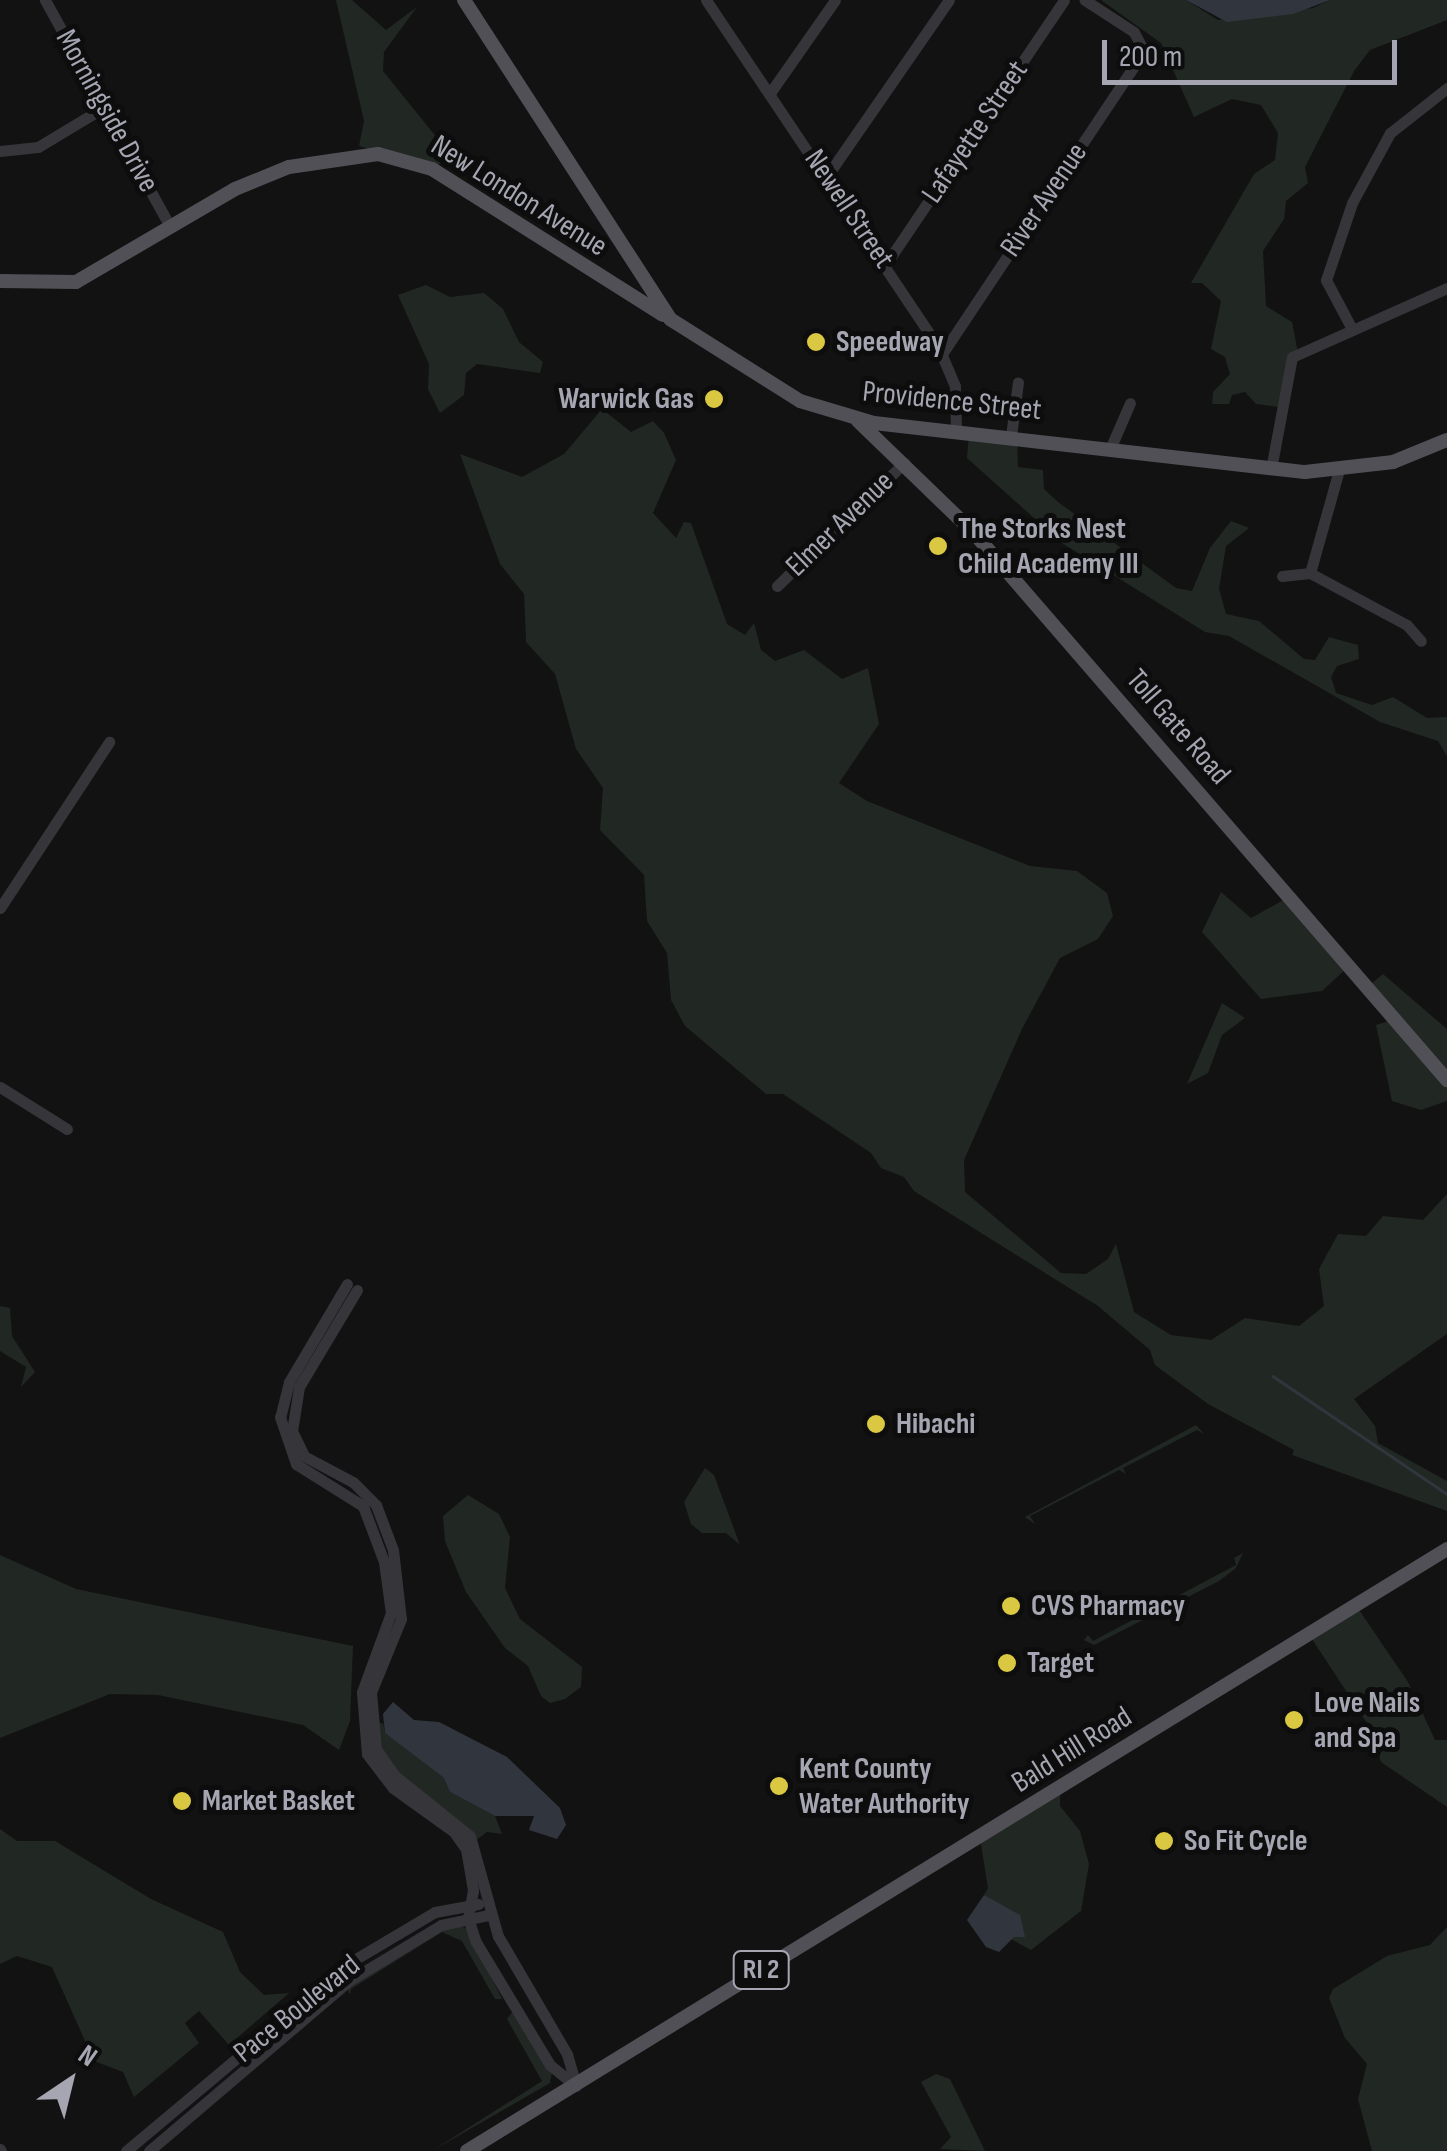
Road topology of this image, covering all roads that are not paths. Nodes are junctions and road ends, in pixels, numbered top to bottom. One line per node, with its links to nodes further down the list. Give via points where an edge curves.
1 (45, 0): 10 (street, Morningside Drive)
2 (464, 0): 17 (main road, Providence Street)
3 (706, 0): 9 (street, Newell Street)
4 (835, 0): 9 (street)
5 (949, 0): 12 (street)
6 (1064, 0): 14 (street, Lafayette Street)
7 (1085, 0): 19 (street, River Avenue, via 1134,32 1143,46 1140,60)
8 (1447, 88): 18 (street, via 1390,133 1352,203 1326,280)
9 (770, 93): 12 (street, Newell Street)
10 (106, 106): 11 (street, via 38,146); 13 (street, Morningside Drive)
11 (0, 151)
12 (827, 176): 14 (street, Newell Street)
13 (168, 223): 15 (main road, New London Avenue, via 76,282); 17 (main road, New London Avenue, via 289,167 352,154 402,156)
14 (886, 264): 19 (street, Newell Street)
15 (0, 281)
16 (1447, 288): 18 (street)
17 (670, 319): 22 (main road, Providence Street, via 800,401)
18 (1352, 328): 28 (street, via 1292,357)
19 (942, 354): 23 (street, Newell Street, via 955,386)
20 (1018, 382): 24 (street)
21 (1130, 403): 26 (street)
22 (857, 420): 23 (main road, Providence Street); 27 (main road, Toll Gate Road)
23 (956, 431): 24 (main road, Providence Street)
24 (1011, 436): 26 (main road, Providence Street)
25 (1447, 440): 29 (main road, Providence Street, via 1393,462)
26 (1110, 449): 28 (main road, Providence Street)
27 (904, 463): 32 (street, Elmer Avenue); 36 (main road, Toll Gate Road, via 979,539)
28 (1271, 469): 29 (main road, Providence Street)
29 (1339, 470): 30 (street)
30 (1310, 573): 31 (street); 33 (street, via 1407,625)
31 (1282, 576)
32 (777, 586)
33 (1421, 640)
34 (109, 742): 35 (street)
35 (0, 908)
36 (1447, 1080)
37 (0, 1087): 38 (street)
38 (67, 1128)
39 (1447, 1550): 42 (main road, Bald Hill Road / RI 2)
40 (488, 1910): 41 (street, Pace Boulevard); 41 (street, via 470,1836 394,1775 376,1749 371,1692 398,1632 402,1602 384,1519 352,1482 304,1456 292,1431 299,1387 352,1287 288,1382 282,1436 296,1464 350,1492 376,1528 392,1600 362,1692 366,1754 392,1788 460,1840 471,1859); 42 (street, via 567,2054)
41 (470, 1911): 42 (street, via 550,2065); 43 (street, Pace Boulevard, via 435,1912 354,1960); 44 (street, Pace Boulevard, via 350,1980)
42 (576, 2086): 45 (main road, Bald Hill Road / RI 2)
43 (126, 2151)
44 (149, 2151)
45 (467, 2151)

